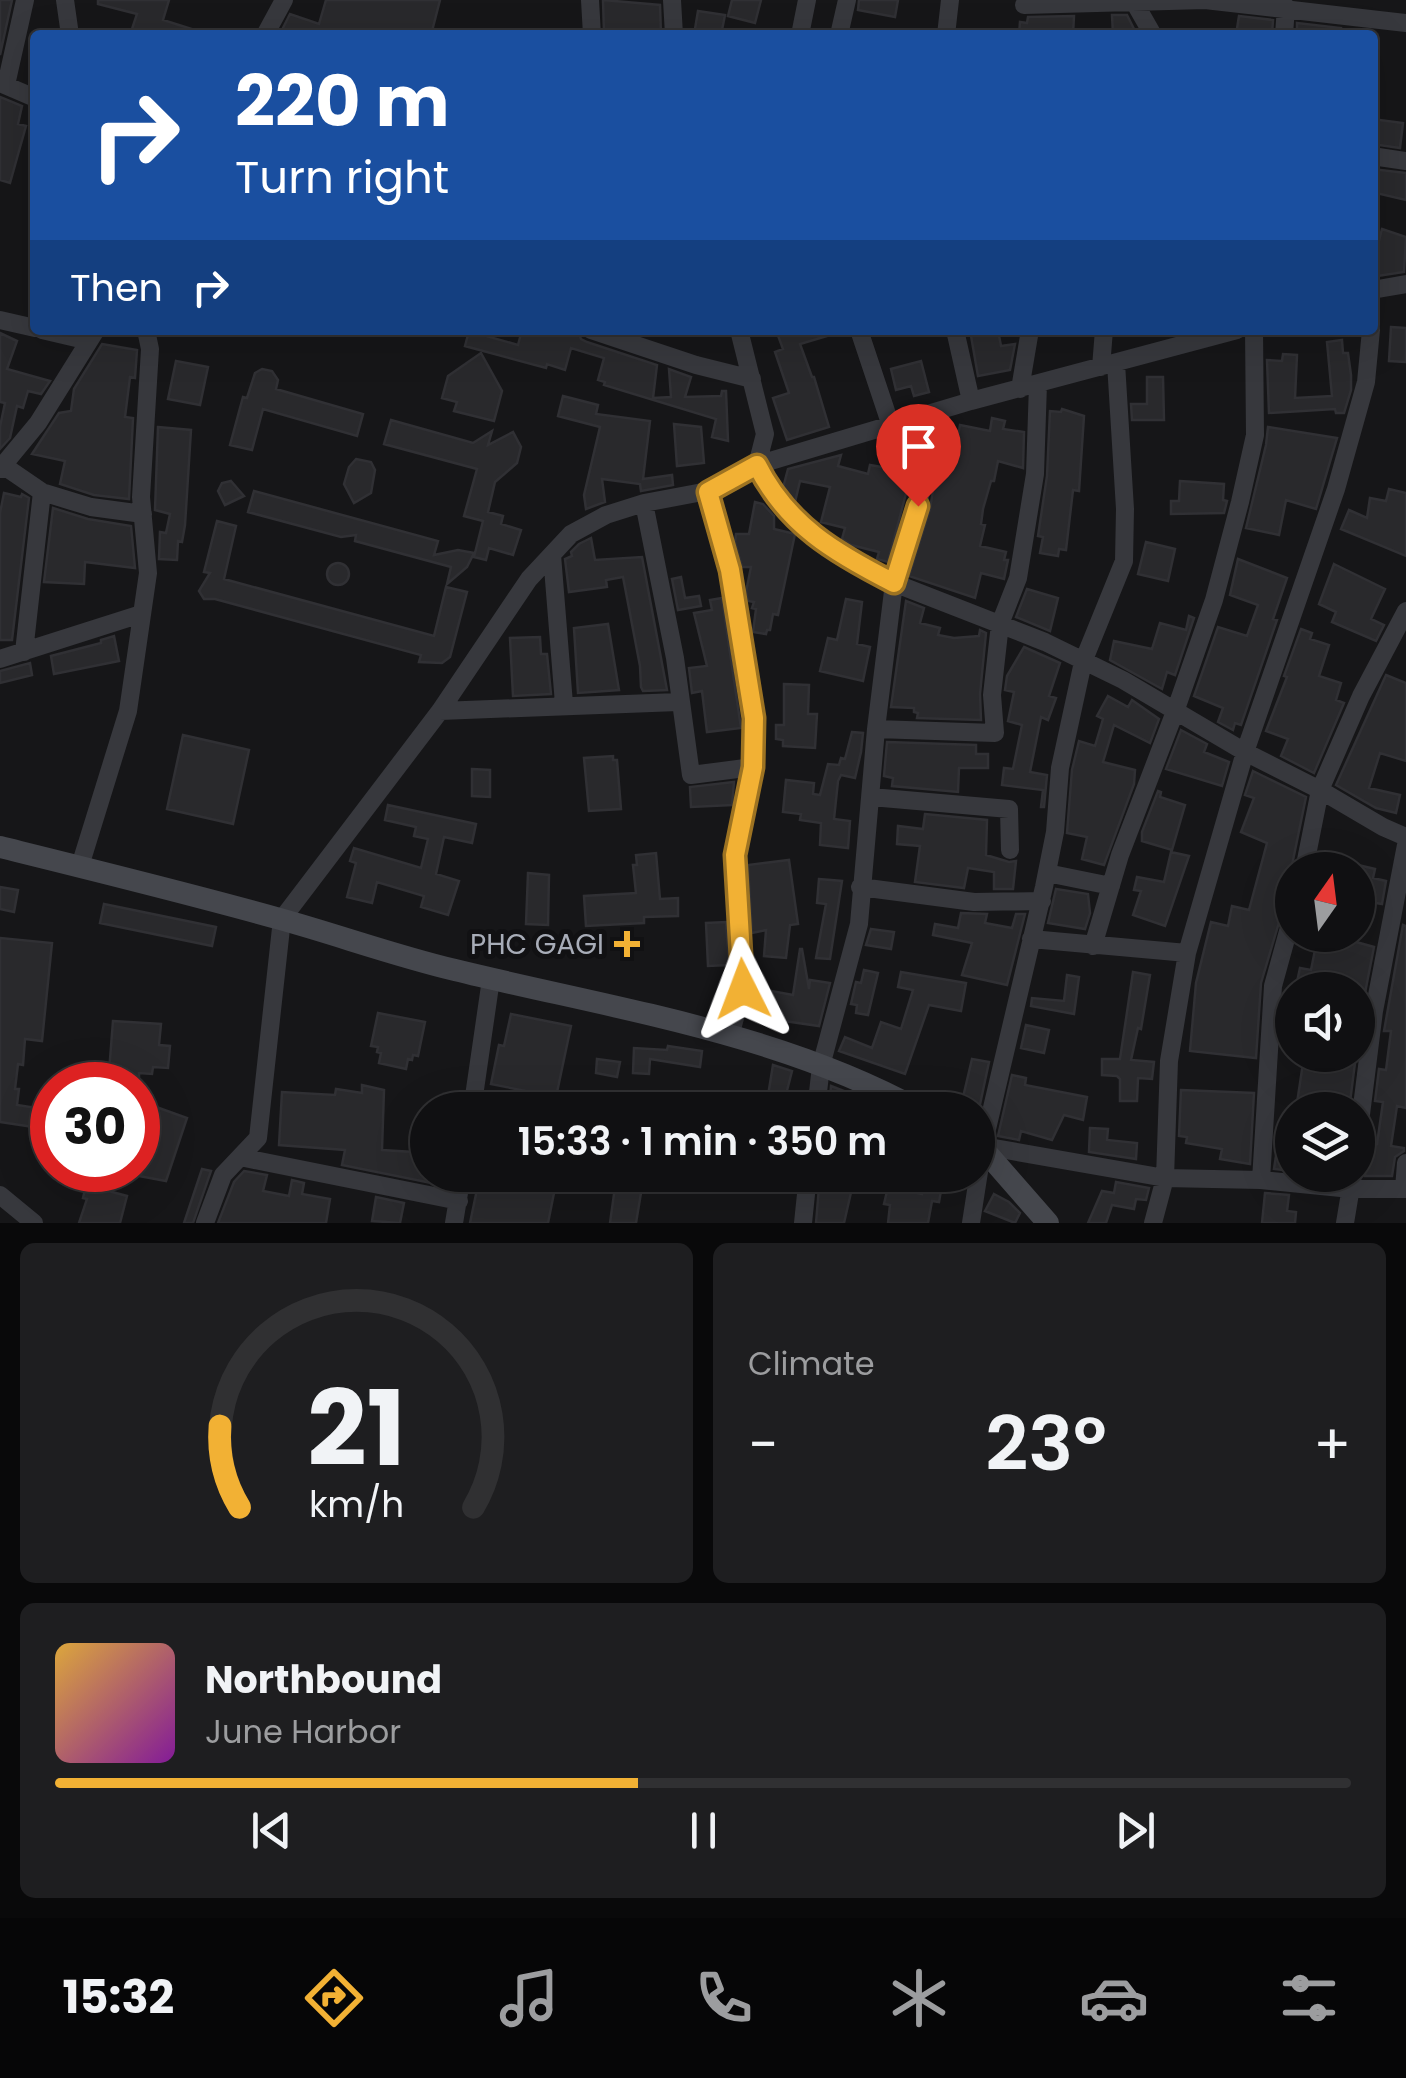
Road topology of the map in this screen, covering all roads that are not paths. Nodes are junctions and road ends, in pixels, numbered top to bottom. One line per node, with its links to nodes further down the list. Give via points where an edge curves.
1 (26, 0): 25 (street)
2 (64, 0): 16 (street)
3 (284, 0): 17 (street)
4 (590, 0): 18 (street)
5 (672, 0): 19 (street)
6 (807, 0): 20 (street)
7 (847, 0): 21 (street)
8 (950, 0): 22 (street)
9 (1205, 0): 10 (street); 11 (street)
10 (1135, 1): 12 (street); 23 (street)
11 (1261, 2): 13 (street)
12 (1024, 5)
13 (1286, 7): 14 (street); 24 (street)
14 (1370, 8): 15 (street)
15 (1406, 23)
16 (69, 30)
17 (268, 30)
18 (592, 30)
19 (674, 30)
20 (801, 30)
21 (840, 30)
22 (947, 30)
23 (1150, 30)
24 (1284, 30)
25 (3, 84): 26 (street)
26 (30, 96)
27 (1378, 157): 28 (street)
28 (1406, 161)
29 (1403, 281): 30 (street)
30 (1378, 288)
31 (0, 320): 32 (street)
32 (30, 327)
33 (147, 335): 56 (street)
34 (607, 335): 45 (street)
35 (741, 335): 45 (street)
36 (861, 335): 50 (street)
37 (956, 335): 48 (street)
38 (1029, 335): 47 (street)
39 (1105, 335): 44 (street)
40 (1202, 335): 44 (street)
41 (1254, 335): 67 (street, via 1255,434 1214,600)
42 (1371, 335): 70 (street, via 1366,382 1336,489)
43 (92, 336): 52 (street)
44 (1108, 365): 46 (street); 64 (street, via 1126,508 1124,560)
45 (752, 379): 51 (street, via 766,434)
46 (1038, 384): 47 (street); 61 (street, via 1034,474 1018,578)
47 (1020, 389): 48 (street)
48 (972, 401): 49 (street)
49 (929, 415): 50 (street); 58 (street, via 927,464)
50 (891, 426): 51 (street)
51 (757, 465): 54 (street); 58 (street, via 773,496 810,532)
52 (2, 468): 53 (street)
53 (42, 492): 56 (street); 62 (street)
54 (708, 492): 55 (street); 71 (street, via 730,570 754,718)
55 (644, 503): 57 (street, via 571,534); 65 (street)
56 (144, 514): 60 (street, via 148,574)
57 (552, 555): 66 (street); 68 (street)
58 (894, 583): 61 (street); 69 (street)
59 (1406, 611): 72 (street)
60 (141, 614): 62 (street); 79 (street, via 128,711)
61 (1000, 624): 64 (street); 69 (street, via 994,733)
62 (24, 652): 63 (street)
63 (0, 660)
64 (1083, 662): 67 (street); 80 (street)
65 (678, 702): 66 (street); 71 (street, via 691,775)
66 (564, 704): 68 (street)
67 (1176, 709): 70 (street); 81 (street)
68 (440, 710): 84 (street)
69 (876, 730): 73 (street)
70 (1245, 752): 72 (street); 88 (street)
71 (753, 767): 90 (street, via 735,855 743,989)
72 (1320, 790): 74 (street); 78 (street)
73 (870, 797): 77 (street, via 1010,809); 82 (street)
74 (1406, 836)
75 (1406, 845): 96 (street)
76 (0, 846): 79 (street)
77 (1010, 850)
78 (1308, 852)
79 (80, 866): 84 (street)
80 (1047, 873): 81 (street); 83 (street)
81 (1111, 886): 86 (street)
82 (860, 887): 83 (street, via 974,902); 91 (street, via 859,924)
83 (1042, 900): 85 (street)
84 (282, 919): 89 (street); 98 (street, via 258,1138)
85 (1030, 939): 86 (street); 95 (street)
86 (1093, 946): 88 (street)
87 (1282, 952): 102 (street, via 1273,986)
88 (1188, 953): 101 (street, via 1169,1062)
89 (491, 979): 90 (street); 92 (street)
90 (730, 1036): 91 (street)
91 (821, 1066): 93 (street); 94 (street)
92 (475, 1092)
93 (818, 1092)
94 (885, 1092)
95 (994, 1092)
96 (1364, 1092)
97 (995, 1147): 101 (street)
98 (240, 1157): 111 (street); 113 (street, via 223,1175)
99 (995, 1161): 117 (street)
100 (1406, 1163): 105 (street)
101 (1165, 1178): 102 (street); 118 (street)
102 (1262, 1180): 103 (street)
103 (1275, 1180)
104 (1375, 1185): 105 (street)
105 (1405, 1189)
106 (459, 1192): 111 (street)
107 (806, 1192): 115 (street)
108 (975, 1192): 116 (street)
109 (1350, 1192): 119 (street)
110 (0, 1196): 112 (street)
111 (458, 1201): 114 (street)
112 (34, 1223)
113 (205, 1223)
114 (454, 1223)
115 (803, 1223)
116 (971, 1223)
117 (1048, 1223)
118 (1153, 1223)
119 (1345, 1223)

